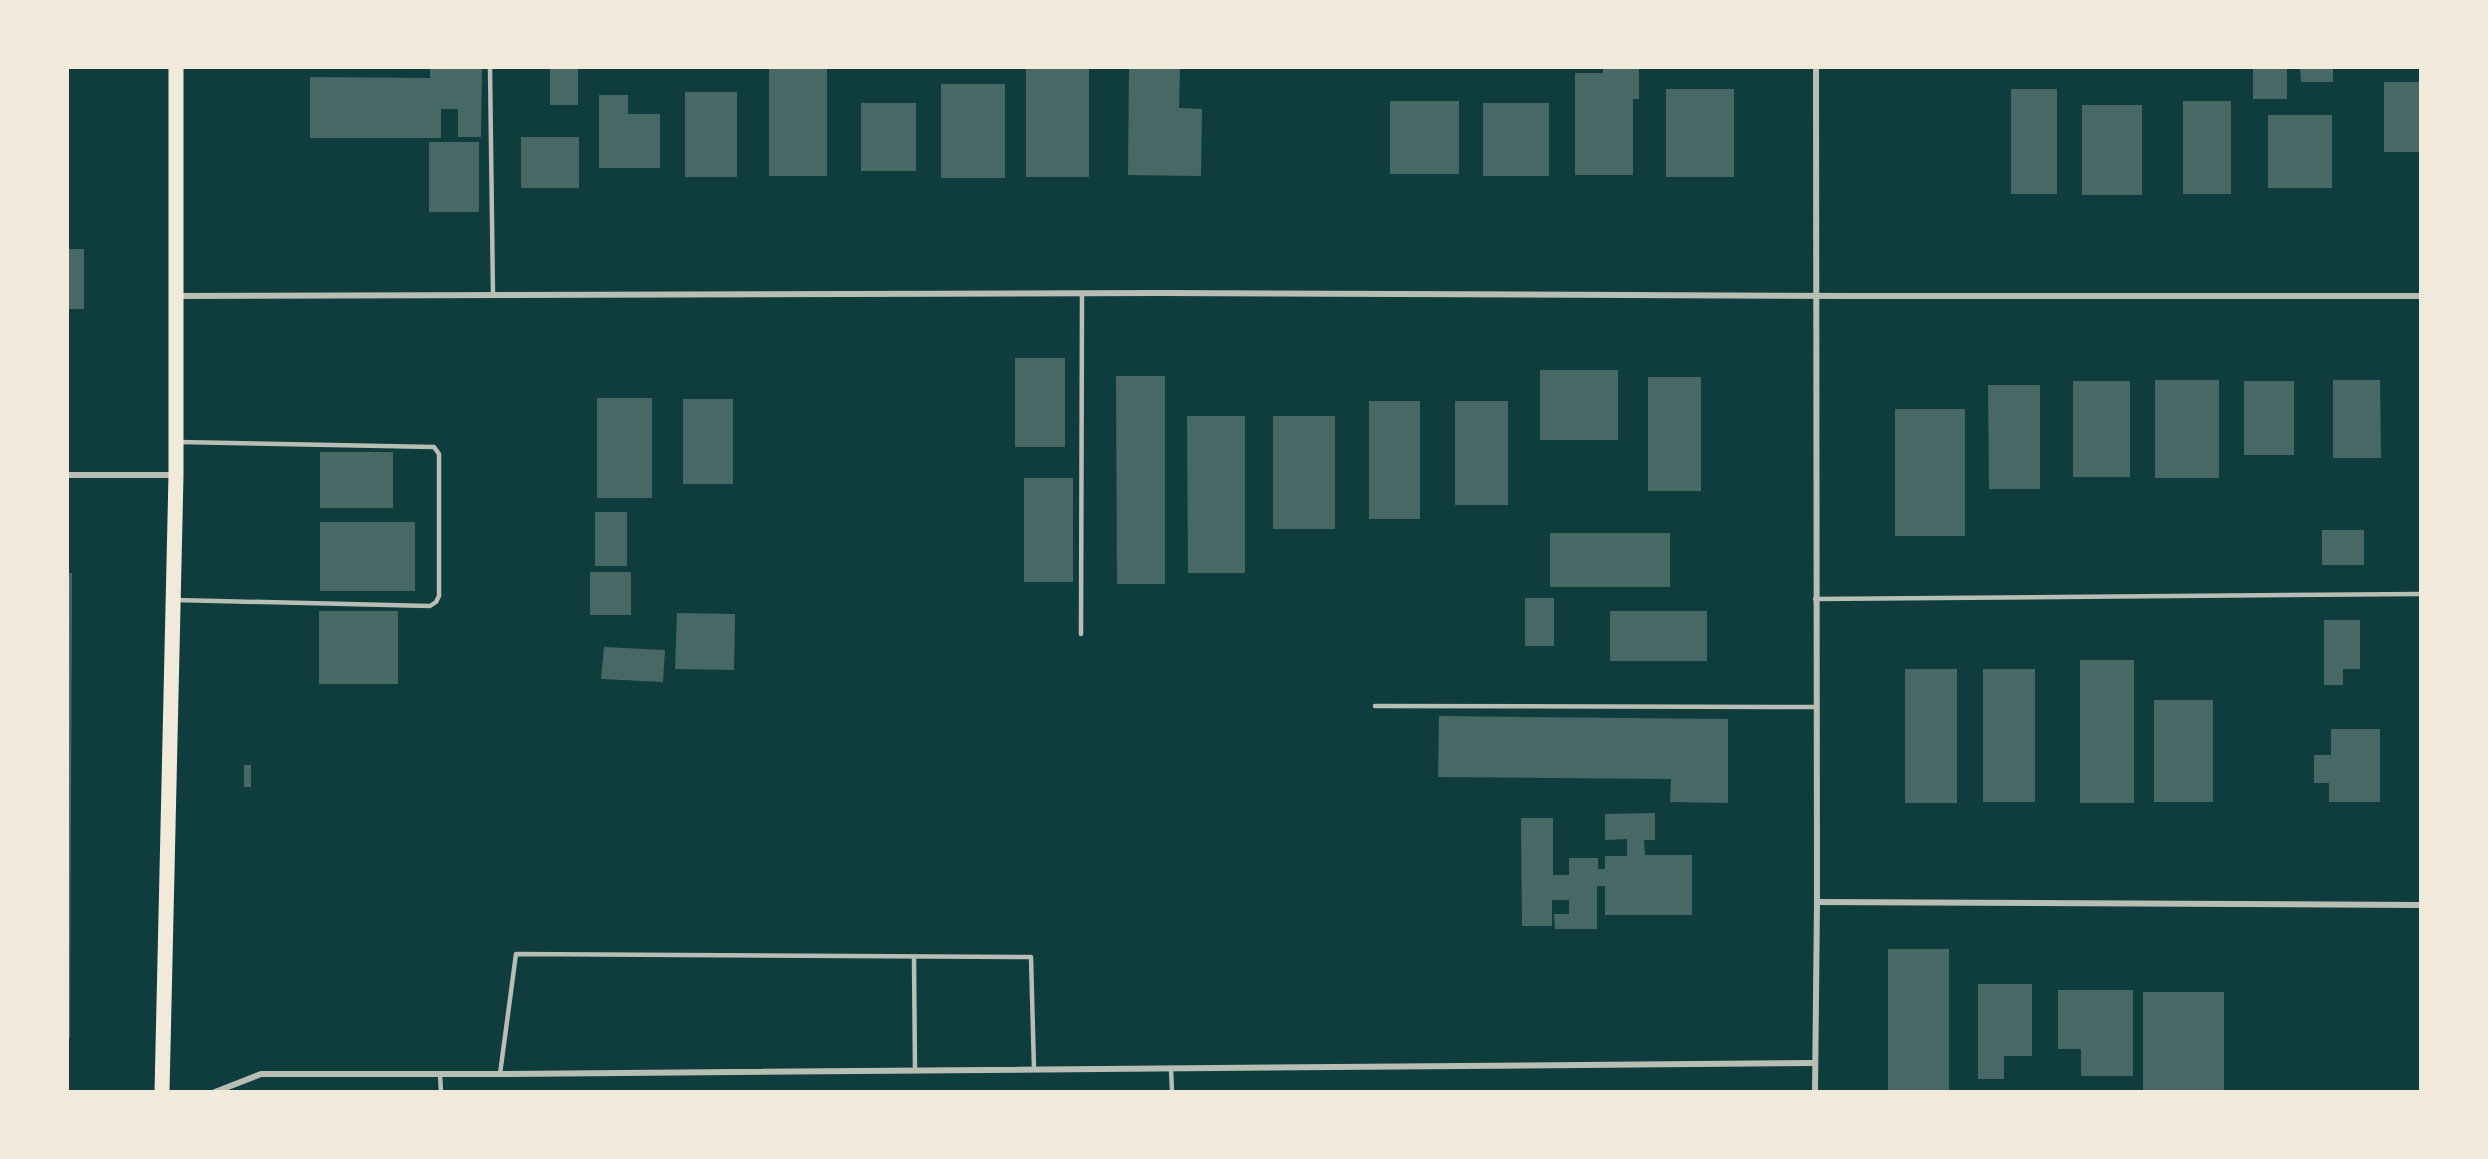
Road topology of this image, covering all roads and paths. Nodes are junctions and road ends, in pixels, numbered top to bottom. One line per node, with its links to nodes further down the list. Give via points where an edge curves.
1 (176, 68): 5 (main road)
2 (490, 68): 6 (lane)
3 (1816, 68): 7 (street)
4 (1082, 293): 6 (street); 7 (street); 15 (lane)
5 (175, 296): 6 (street); 9 (main road)
6 (493, 296)
7 (1816, 296): 8 (street); 13 (street)
8 (2421, 296)
9 (176, 442): 11 (main road); 14 (lane, via 434,447 439,454 439,596 430,606)
10 (68, 475): 11 (street)
11 (176, 475): 14 (main road)
12 (2421, 594): 13 (lane)
13 (1815, 599): 17 (street)
14 (173, 600): 27 (main road)
15 (1081, 634)
16 (1375, 706): 17 (lane)
17 (1816, 707): 18 (street)
18 (1817, 902): 19 (street); 21 (street)
19 (2421, 905)
20 (914, 957): 23 (lane, via 1031,957); 24 (lane); 26 (lane, via 516,954)
21 (1815, 1062): 22 (street); 31 (street)
22 (1171, 1068): 23 (street); 30 (lane)
23 (1034, 1069): 24 (street)
24 (915, 1071): 26 (street)
25 (440, 1074): 26 (street); 28 (street, via 261,1074); 29 (lane)
26 (500, 1074)
27 (162, 1092)
28 (215, 1092)
29 (441, 1092)
30 (1172, 1092)
31 (1815, 1092)

